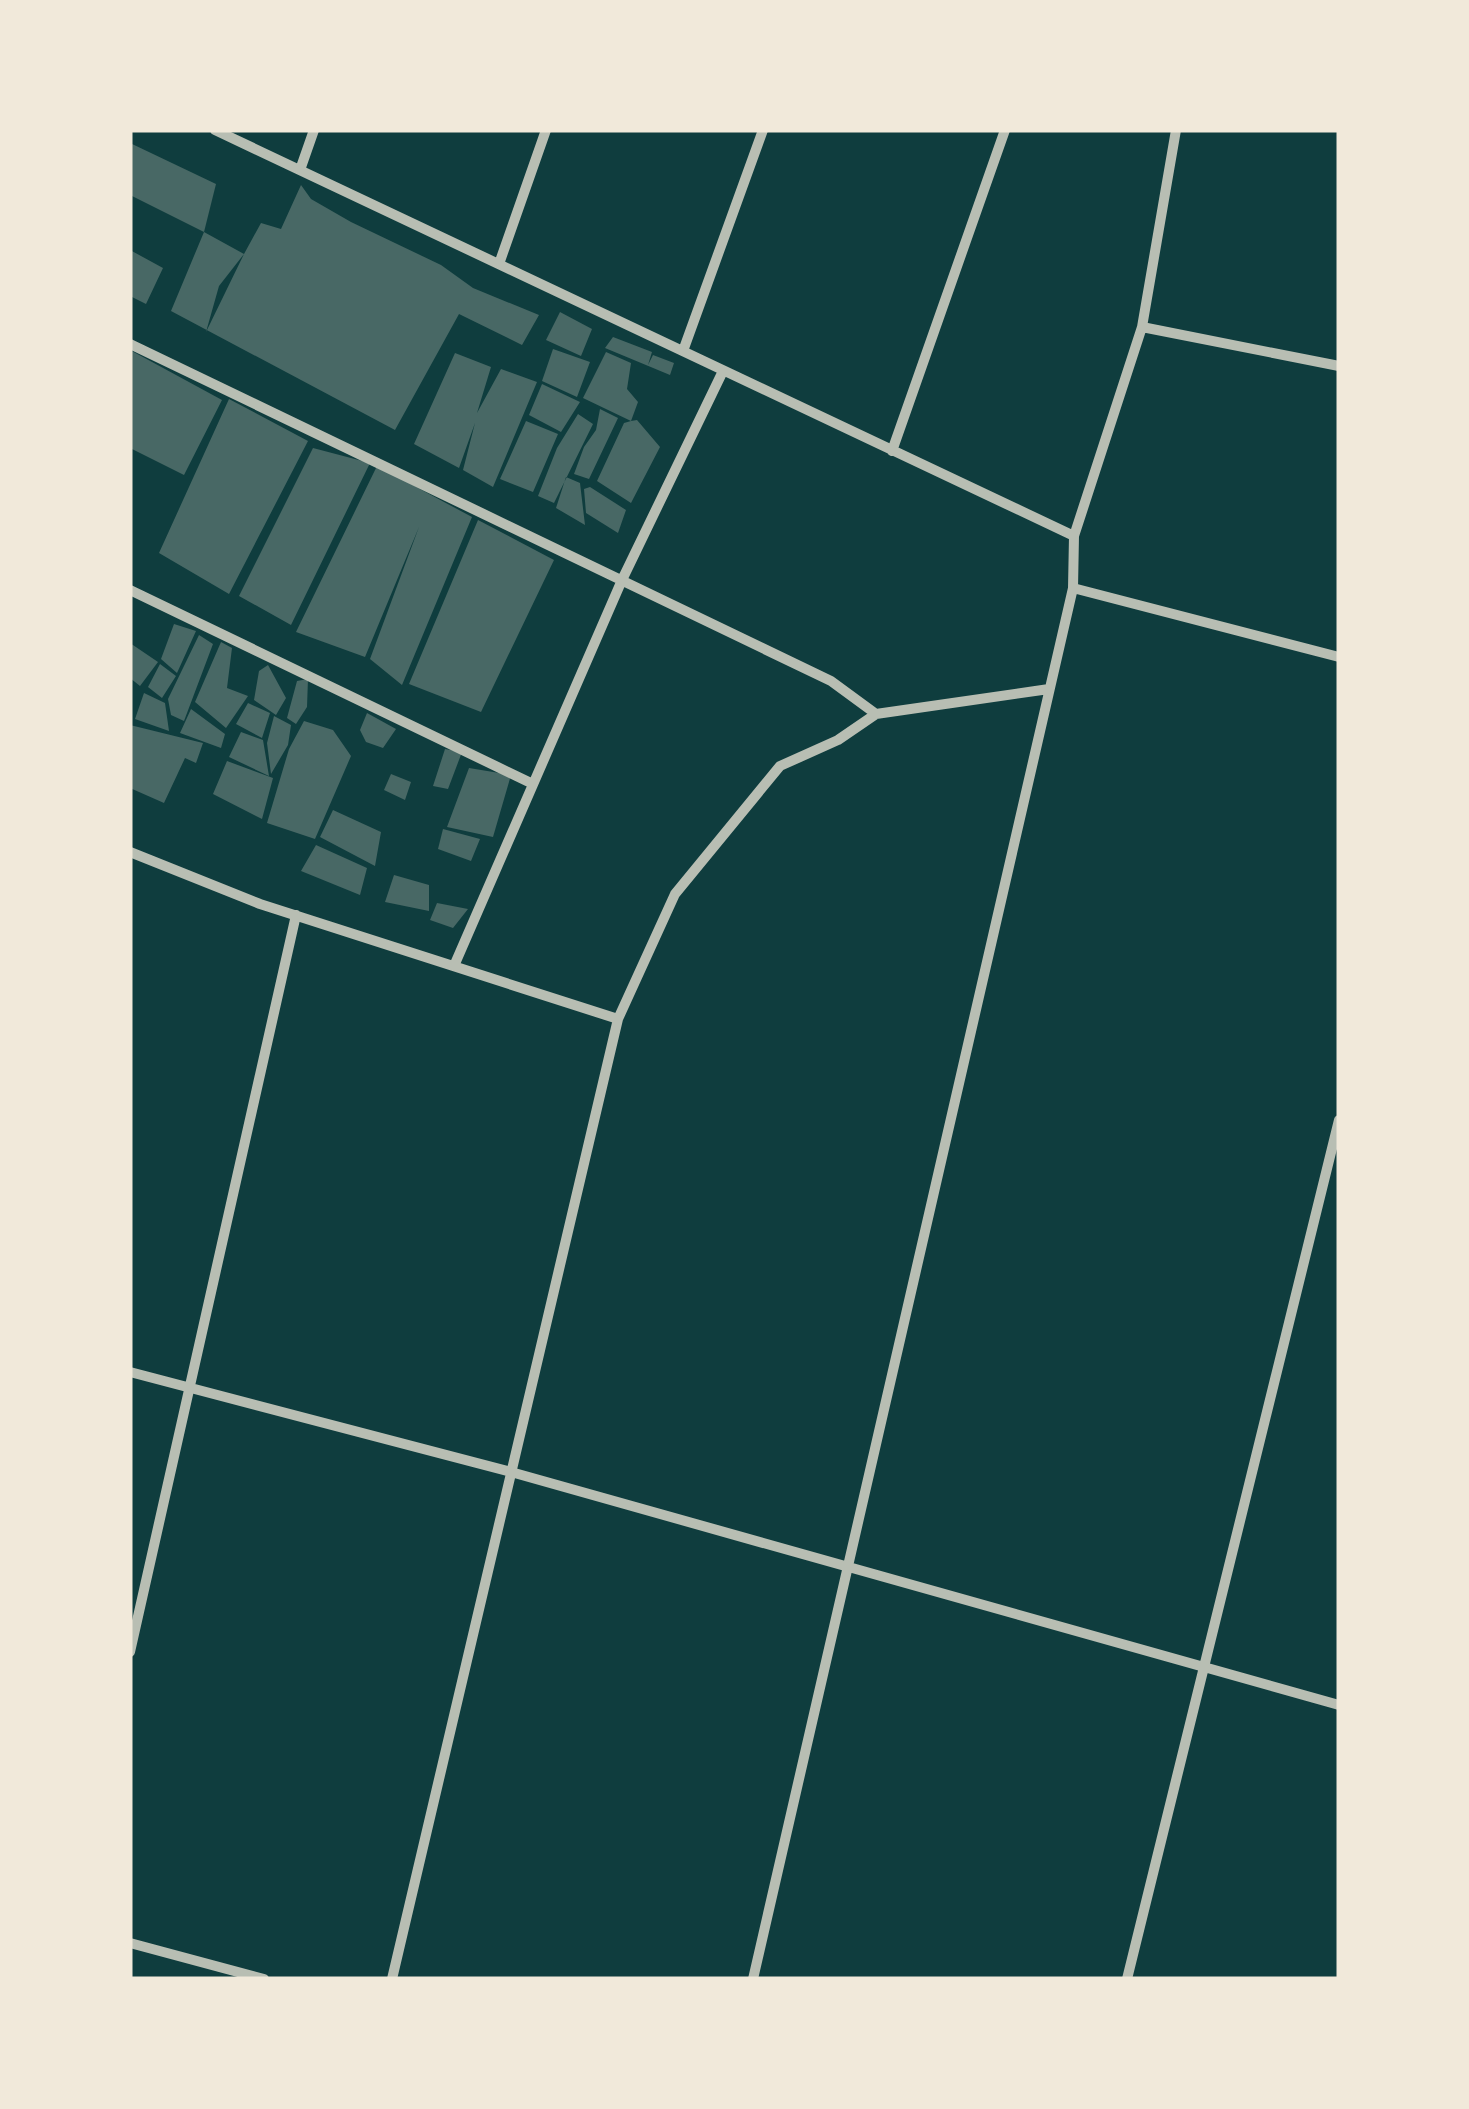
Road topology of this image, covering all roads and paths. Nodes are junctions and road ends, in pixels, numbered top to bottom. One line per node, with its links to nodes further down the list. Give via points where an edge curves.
1 (214, 130): 7 (street)
2 (314, 130): 7 (street)
3 (546, 130): 8 (street)
4 (763, 130): 11 (street)
5 (1005, 130): 14 (street)
6 (1176, 130): 9 (street)
7 (300, 170): 8 (street)
8 (499, 264): 11 (street)
9 (1142, 327): 12 (street); 15 (street)
10 (130, 344): 16 (street)
11 (683, 351): 13 (street)
12 (1339, 366)
13 (723, 370): 14 (street); 16 (street)
14 (892, 451): 15 (street)
15 (1074, 536): 17 (street)
16 (622, 580): 21 (street, via 831,681); 22 (street)
17 (1073, 588): 19 (street); 20 (street)
18 (130, 590): 22 (street)
19 (1339, 658)
20 (1050, 689): 21 (street); 31 (street)
21 (876, 714): 26 (street, via 780,766 675,894)
22 (533, 784): 25 (street)
23 (130, 852): 24 (street)
24 (296, 915): 25 (street); 29 (street)
25 (454, 966): 26 (street)
26 (618, 1019): 30 (street)
27 (1339, 1120): 33 (street)
28 (130, 1372): 29 (street)
29 (190, 1388): 30 (street); 32 (street)
30 (511, 1472): 31 (street); 37 (street)
31 (847, 1570): 33 (street); 38 (street)
32 (130, 1652)
33 (1205, 1671): 34 (street); 39 (street)
34 (1339, 1705)
35 (130, 1943): 36 (street)
36 (264, 1979)
37 (392, 1979)
38 (753, 1979)
39 (1126, 1979)

